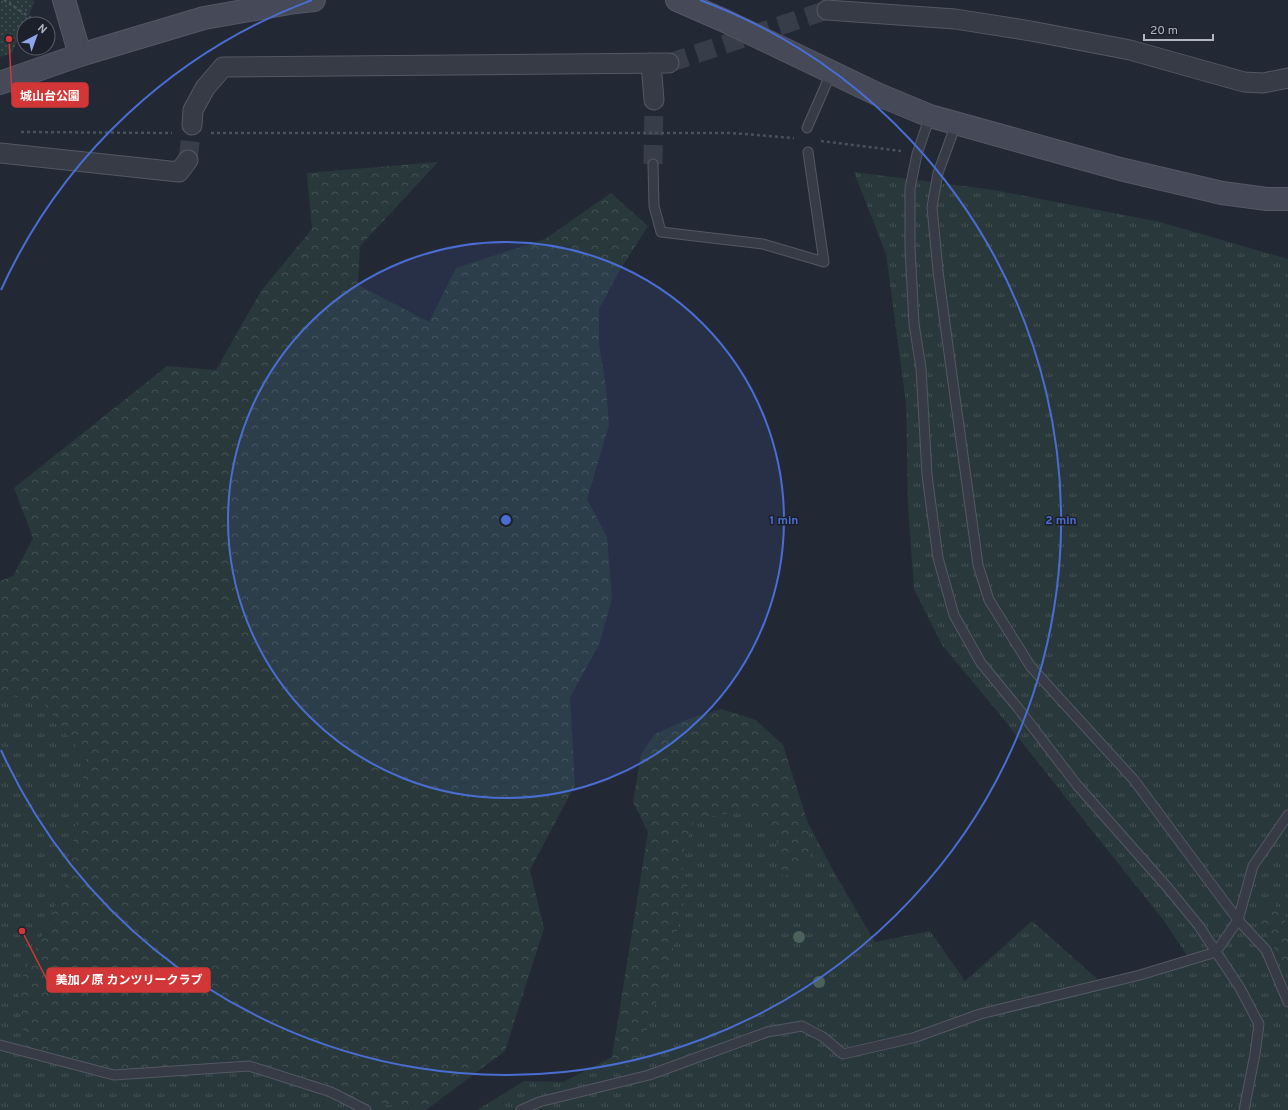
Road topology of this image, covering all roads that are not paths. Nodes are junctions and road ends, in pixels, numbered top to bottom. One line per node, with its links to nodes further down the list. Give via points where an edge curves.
1 (64, 0): 5 (street)
2 (314, 0): 5 (street, via 204,18)
3 (677, 0): 6 (street)
4 (827, 10): 7 (street, via 955,18 1130,50 1244,82 1263,83)
5 (80, 55): 8 (street)
6 (831, 72): 10 (street); 12 (lane)
7 (1288, 78)
8 (0, 82)
9 (654, 100): 13 (street, via 660,63 223,67 193,110)
10 (930, 116): 11 (street); 21 (lane, via 910,188 910,248 914,324 921,368 927,475 938,558 954,615 981,663 1077,785 1199,926)
11 (956, 124): 18 (street, via 1120,169 1222,193); 20 (lane, via 938,172 932,208 938,271 978,564 989,600 1031,667 1134,780)
12 (807, 128)
13 (192, 131)
14 (808, 152): 17 (lane, via 824,262 763,244 660,232 654,206)
15 (0, 153): 16 (street, via 179,172)
16 (188, 160)
17 (653, 164)
18 (1288, 199)
19 (1288, 815): 20 (lane, via 1253,866)
20 (1238, 920): 21 (lane); 22 (lane, via 1266,950)
21 (1216, 952): 25 (lane, via 1140,975 980,1014 913,1038 843,1054 823,1037 802,1026 767,1032 649,1075 539,1102); 26 (lane, via 1240,988 1259,1024)
22 (1288, 1002)
23 (0, 1045): 24 (lane, via 114,1075 249,1066 332,1092)
24 (366, 1110)
25 (521, 1110)
26 (1244, 1110)

